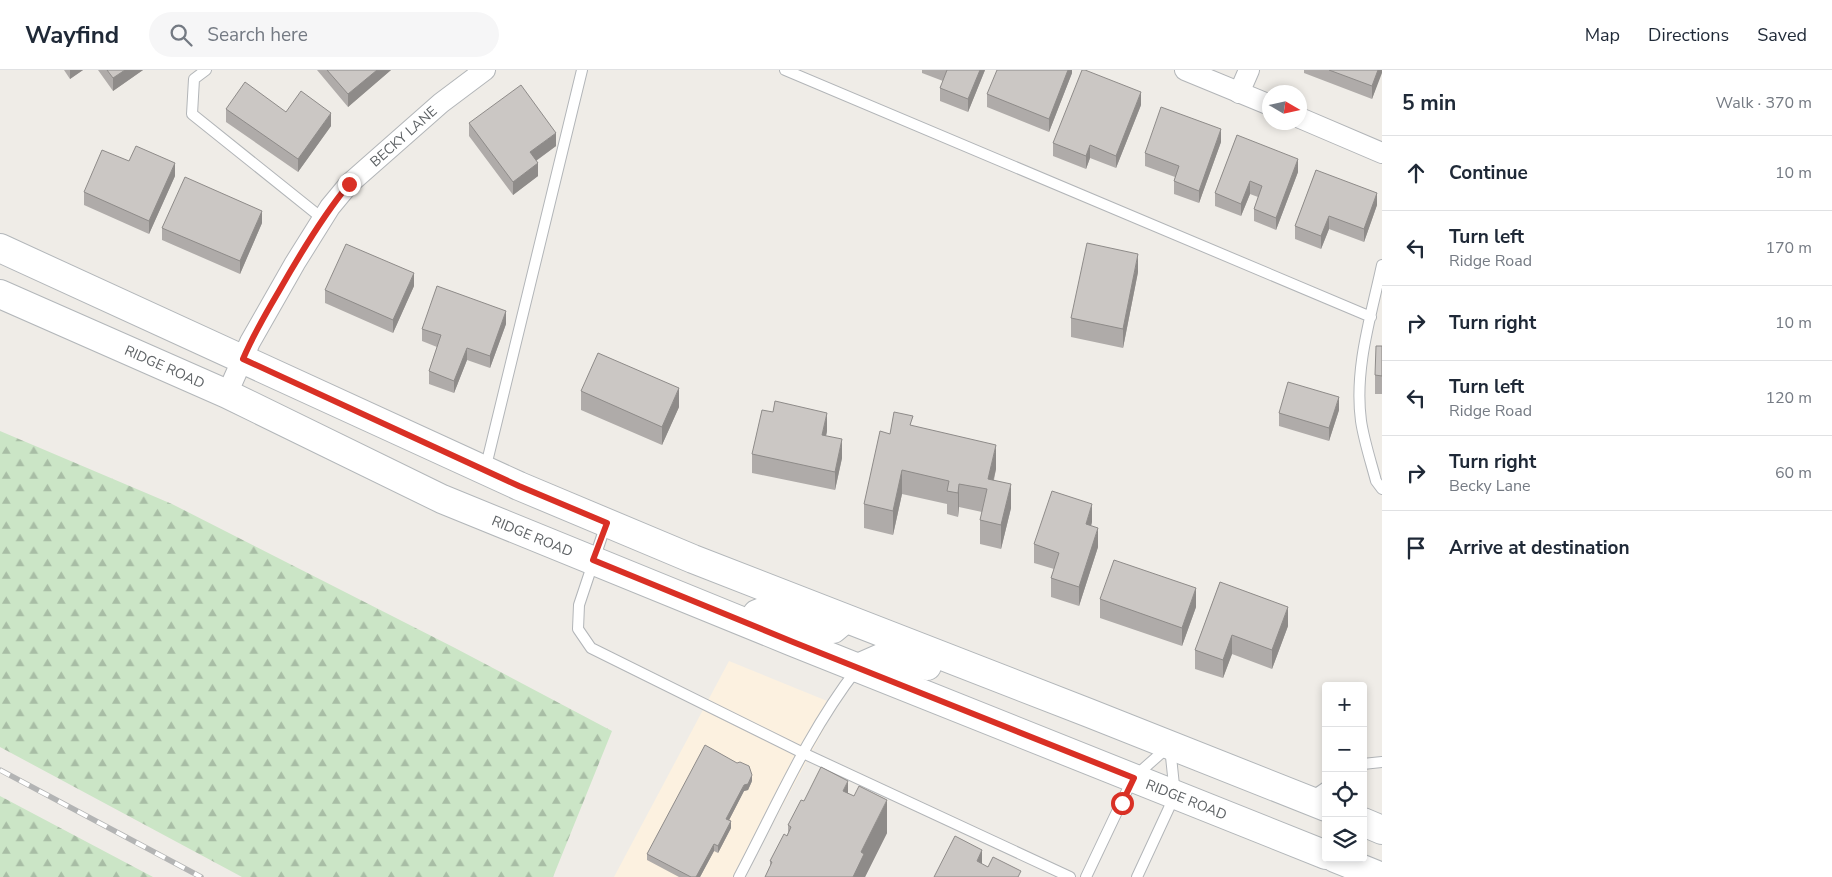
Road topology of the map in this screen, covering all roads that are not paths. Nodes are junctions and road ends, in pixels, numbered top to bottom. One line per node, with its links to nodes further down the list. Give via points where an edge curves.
1 (206, 70): 11 (lane, via 194,79 192,114)
2 (485, 70): 11 (street, BECKY LANE, via 441,103 349,184)
3 (582, 70): 18 (lane)
4 (785, 70): 15 (lane)
5 (1185, 70): 7 (street)
6 (1249, 70): 7 (street)
7 (1239, 93): 8 (street)
8 (1262, 103)
9 (1307, 121): 10 (street)
10 (1382, 153)
11 (323, 219): 16 (street, BECKY LANE, via 257,329)
12 (0, 248): 16 (main road)
13 (1382, 265): 15 (lane)
14 (0, 294): 17 (main road, RIDGE ROAD)
15 (1371, 317): 19 (lane, via 1360,378 1361,422 1376,481)
16 (243, 359): 17 (street, BECKY LANE); 18 (main road)
17 (227, 394): 21 (main road, RIDGE ROAD, via 442,498)
18 (485, 471): 20 (main road)
19 (1382, 489)
20 (607, 523): 21 (lane); 22 (main road)
21 (593, 560): 23 (main road, RIDGE ROAD); 27 (lane, via 579,605 578,629 591,648)
22 (846, 619): 23 (main road, via 833,629 822,629 762,612); 25 (main road)
23 (739, 620): 24 (main road, RIDGE ROAD)
24 (858, 668): 25 (main road, via 883,657 899,657 954,675); 27 (lane); 30 (main road, RIDGE ROAD)
25 (976, 669): 26 (main road)
26 (1170, 745): 30 (lane); 31 (lane); 32 (main road)
27 (803, 753): 37 (lane); 38 (lane)
28 (1382, 762): 29 (lane)
29 (1367, 764)
30 (1134, 778): 31 (main road, RIDGE ROAD); 39 (lane)
31 (1175, 795): 35 (main road, RIDGE ROAD); 40 (lane)
32 (1320, 798)
33 (1367, 824): 34 (main road)
34 (1382, 830)
35 (1322, 853)
36 (1345, 862): 41 (main road)
37 (740, 877)
38 (1070, 877)
39 (1086, 877)
40 (1137, 877)
41 (1382, 877)

